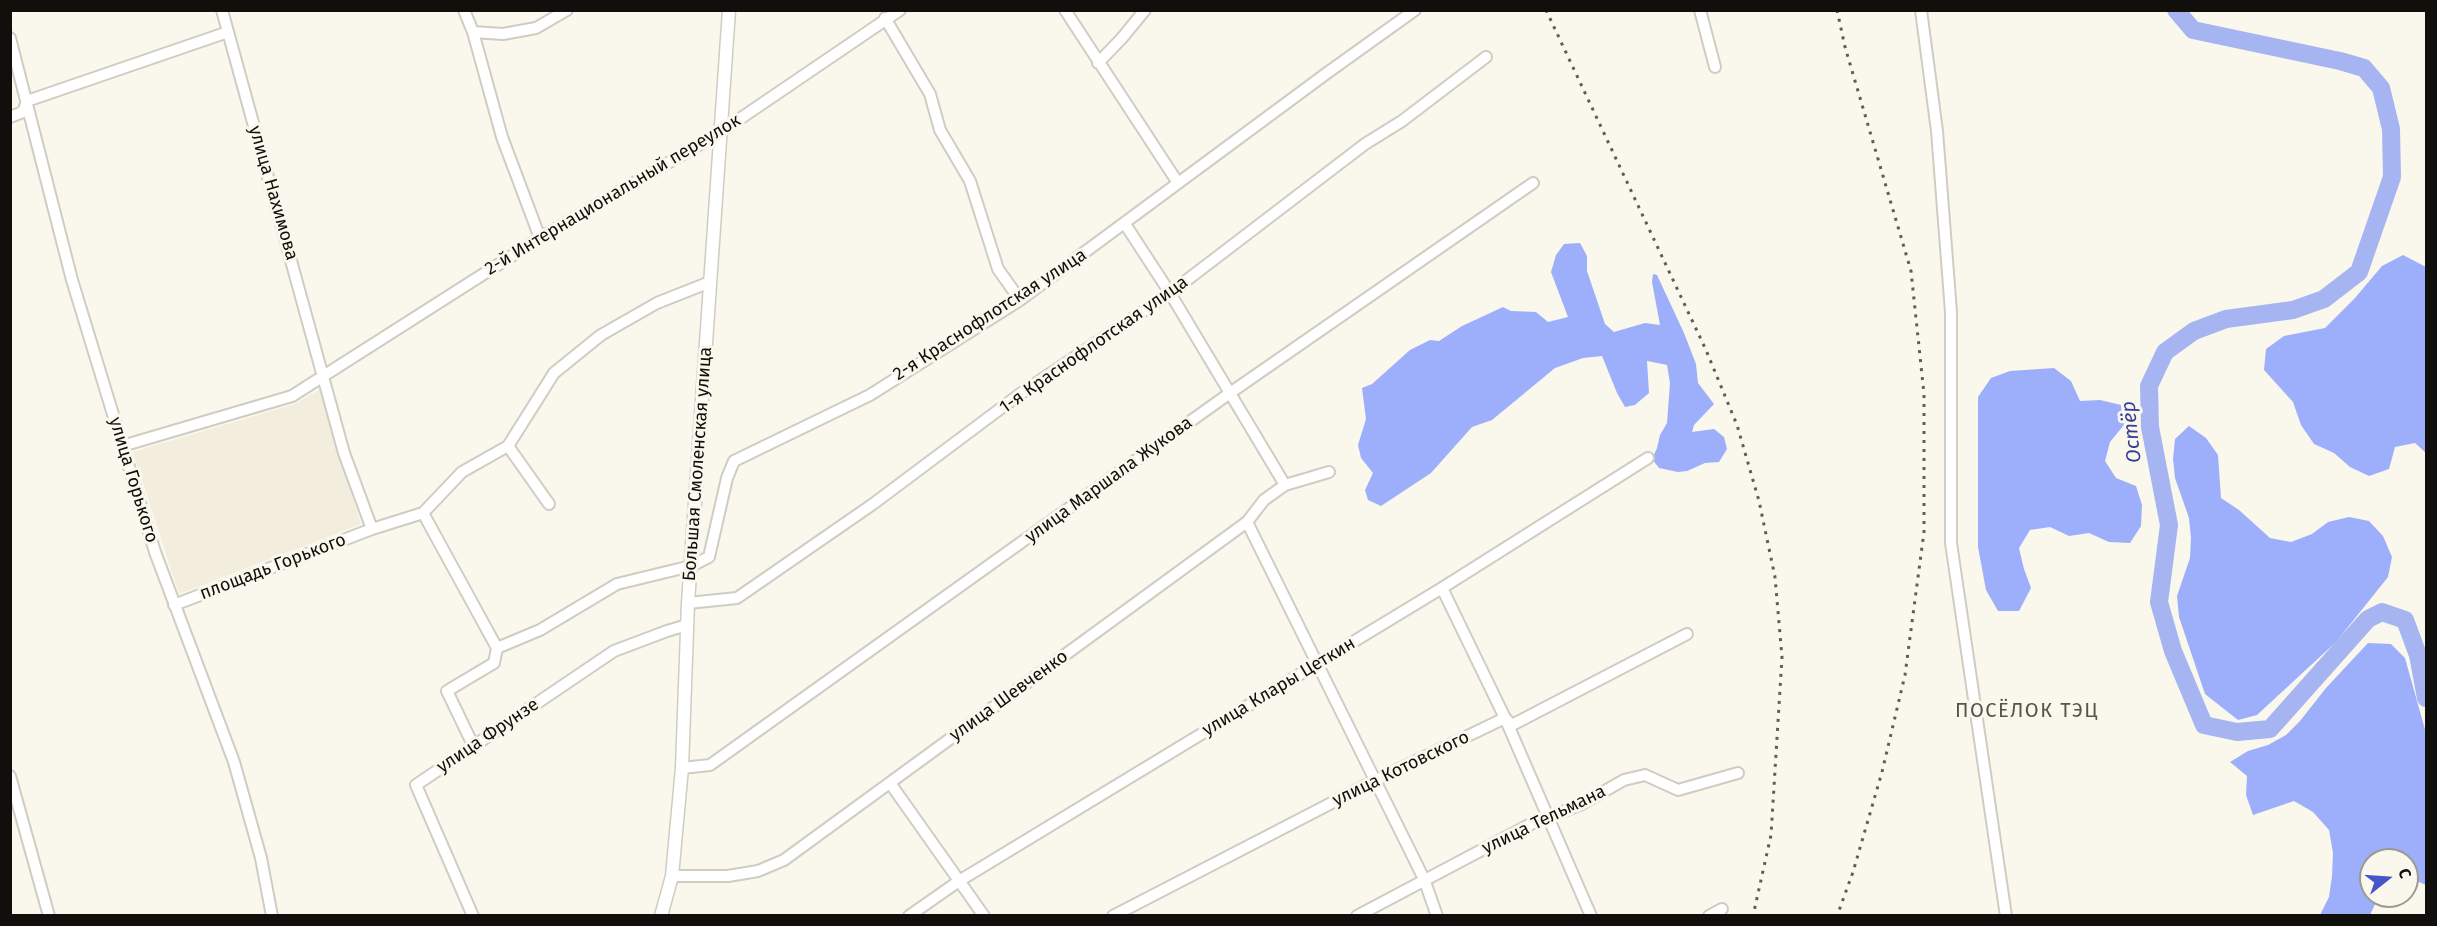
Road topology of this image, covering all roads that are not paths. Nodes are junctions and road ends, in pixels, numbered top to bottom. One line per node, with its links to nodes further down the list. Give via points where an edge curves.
1 (222, 10): 12 (street, улица Нахимова)
2 (464, 10): 13 (street)
3 (567, 10): 13 (street, via 536,28 502,34)
4 (900, 10): 11 (street, 2-й Интернациональный переулок)
5 (1065, 10): 16 (street)
6 (1144, 10): 16 (street)
7 (1415, 10): 21 (street, 2-я Краснофлотская улица)
8 (1700, 10): 17 (street)
9 (1921, 10): 70 (street, via 1938,131 1951,312 1951,543)
10 (726, 12): 20 (main road, Большая Смоленская улица)
11 (885, 18): 20 (street, 2-й Интернациональный переулок); 27 (street, via 930,94 940,130 970,181 998,269)
12 (228, 32): 18 (street); 28 (street, улица Нахимова)
13 (473, 32): 24 (street, via 502,137)
14 (10, 38): 18 (street, улица Горького)
15 (1486, 57): 26 (street, 1-я Краснофлотская улица)
16 (1098, 63): 21 (street)
17 (1715, 68)
18 (27, 102): 19 (street, via 23,112); 30 (street, улица Горького, via 72,280)
19 (10, 117)
20 (719, 133): 24 (street, 2-й Интернациональный переулок); 25 (main road, Большая Смоленская улица)
21 (1178, 183): 23 (street, 2-я Краснофлотская улица)
22 (1533, 183): 29 (street, улица Маршала Жукова)
23 (1125, 224): 26 (street); 27 (street, 2-я Краснофлотская улица)
24 (540, 238): 28 (street, 2-й Интернациональный переулок)
25 (710, 282): 31 (street, via 657,303 601,335 554,373); 39 (main road, Большая Смоленская улица)
26 (1170, 293): 29 (street); 41 (street, 1-я Краснофлотская улица, via 1020,394 883,497 737,598)
27 (1020, 300): 39 (street, 2-я Краснофлотская улица, via 870,395 734,461 709,557)
28 (324, 376): 30 (street, via 292,396); 38 (street, via 344,453)
29 (1230, 393): 34 (street); 49 (street, улица Маршала Жукова, via 710,765)
30 (122, 446): 42 (street, улица Горького)
31 (508, 446): 35 (street); 36 (street, площадь Горького, via 462,472)
32 (1648, 458): 40 (street, улица Клары Цеткин)
33 (1329, 472): 34 (street, улица Шевченко)
34 (1285, 485): 37 (street, улица Шевченко, via 1264,500)
35 (549, 504)
36 (423, 513): 38 (street, площадь Горького); 45 (street)
37 (1247, 522): 46 (street); 53 (street, улица Шевченко)
38 (372, 529): 42 (street, площадь Горького)
39 (691, 566): 41 (main road, Большая Смоленская улица); 45 (street, via 617,584 540,630)
40 (1442, 588): 46 (street, улица Клары Цеткин); 47 (street)
41 (688, 603): 43 (main road, Большая Смоленская улица)
42 (174, 605): 60 (street, улица Горького, via 234,762)
43 (687, 625): 48 (street, улица Фрунзе, via 614,651); 49 (main road, Большая Смоленская улица)
44 (1687, 634): 47 (street, улица Котовского, via 1512,725)
45 (498, 648): 48 (street, via 494,663 447,691)
46 (1317, 664): 52 (street); 57 (street, улица Клары Цеткин)
47 (1505, 718): 52 (street, улица Котовского); 54 (street)
48 (473, 745): 61 (street, улица Фрунзе, via 416,785)
49 (682, 768): 55 (main road, Большая Смоленская улица)
50 (1738, 773): 54 (street, улица Тельмана, via 1678,790 1645,775 1624,780 1582,804)
51 (10, 777): 59 (street)
52 (1374, 781): 56 (street); 65 (street, улица Котовского)
53 (890, 783): 55 (street, улица Шевченко, via 784,860 758,871 728,876); 57 (street)
54 (1546, 816): 56 (street, улица Тельмана); 68 (street)
55 (672, 876): 62 (main road, Большая Смоленская улица)
56 (1424, 879): 66 (street, улица Тельмана); 67 (street)
57 (959, 880): 63 (street, улица Клары Цеткин); 64 (street)
58 (1722, 909): 69 (street)
59 (49, 915)
60 (273, 915)
61 (473, 915)
62 (661, 915)
63 (909, 915)
64 (984, 915)
65 (1113, 915)
66 (1357, 915)
67 (1437, 915)
68 (1591, 915)
69 (1709, 915)
70 (2006, 915)

